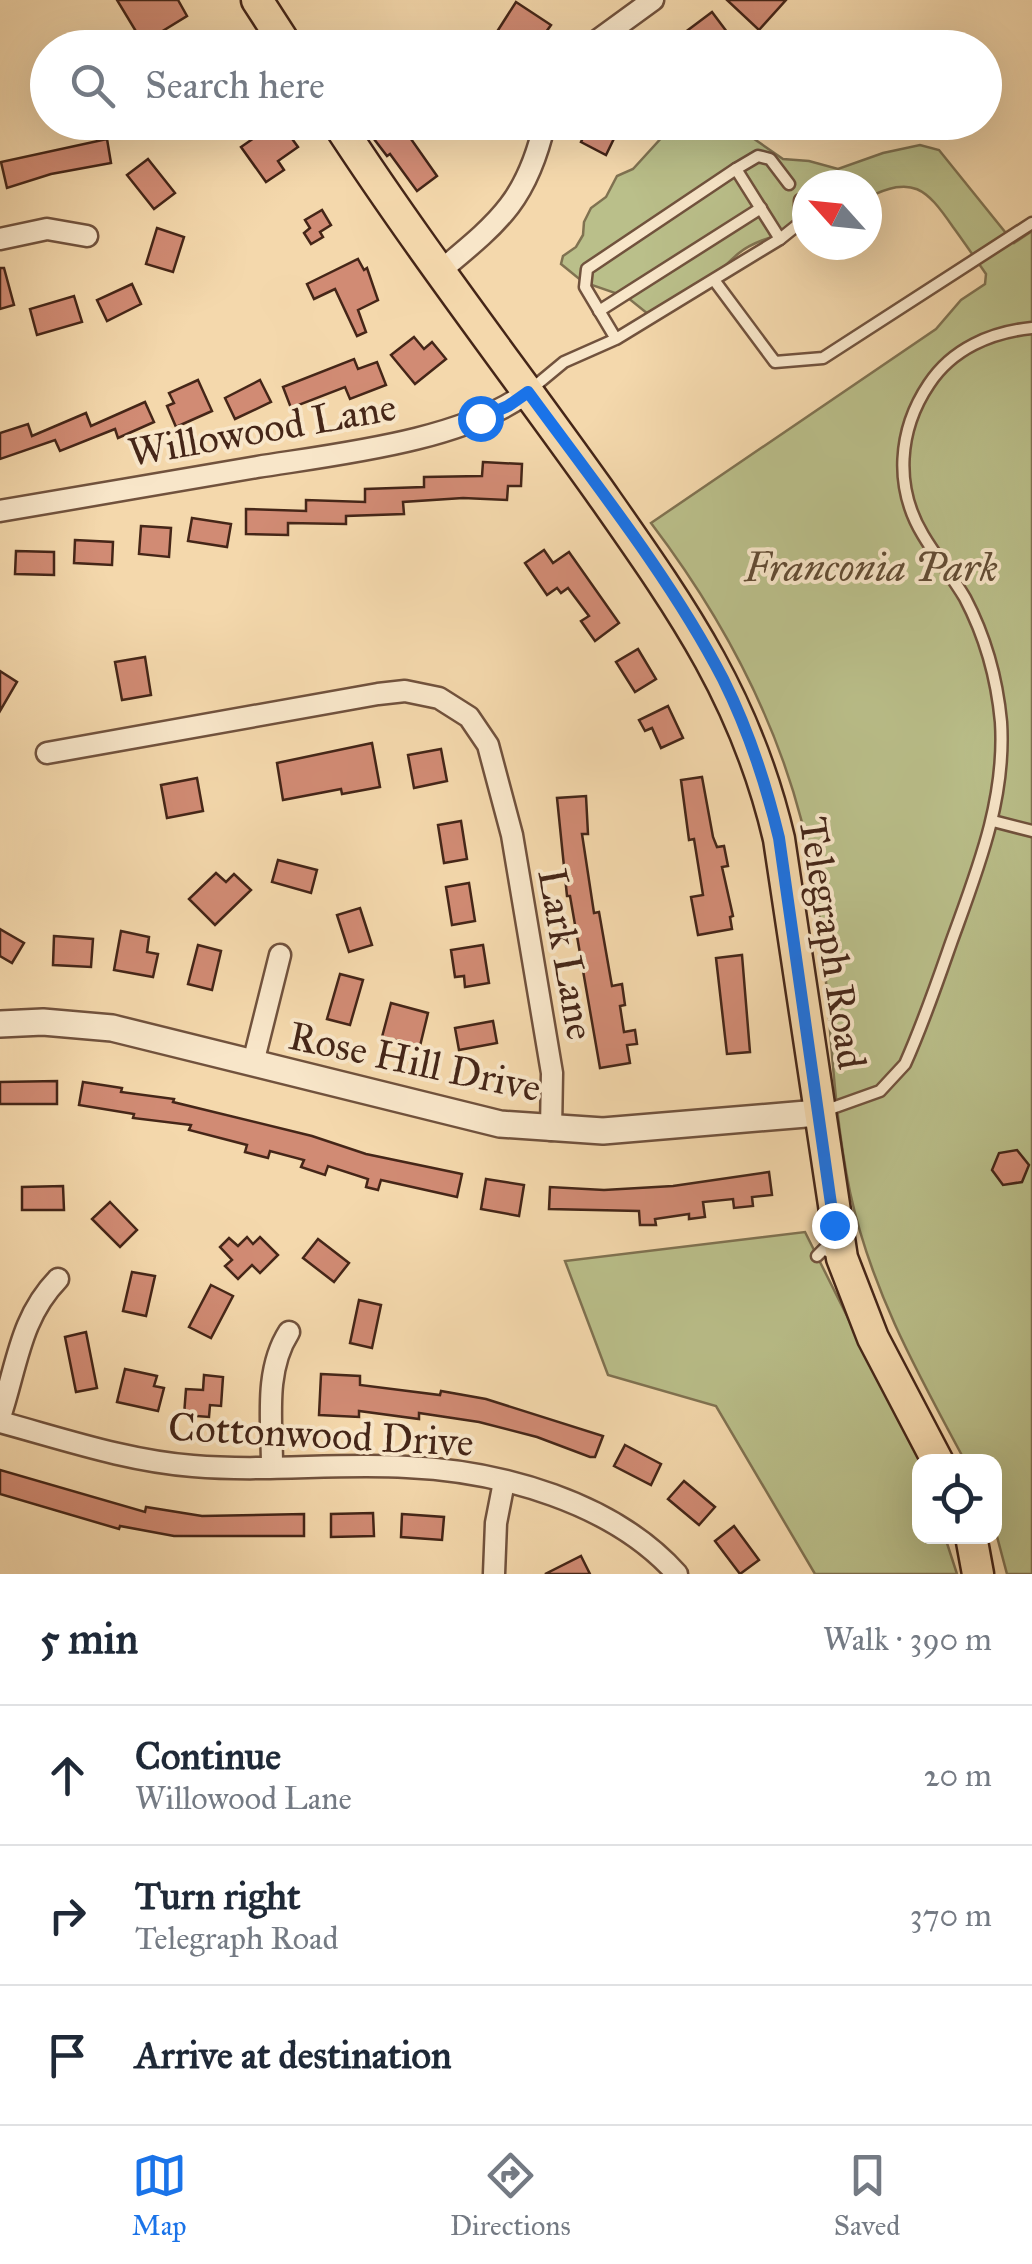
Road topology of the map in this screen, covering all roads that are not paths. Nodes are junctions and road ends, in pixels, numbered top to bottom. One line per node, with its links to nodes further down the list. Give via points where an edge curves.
1 (257, 0): 3 (main road)
2 (653, 0): 4 (street)
3 (276, 30)
4 (612, 30)
5 (349, 140): 15 (main road, Telegraph Road)
6 (540, 140): 15 (street, via 518,198)
7 (736, 169): 8 (lane, via 758,156 770,159); 9 (lane); 17 (lane, via 587,270 585,287)
8 (789, 184)
9 (761, 208): 14 (lane); 17 (lane)
10 (1032, 223): 16 (lane, via 823,358 775,362)
11 (792, 229): 14 (lane)
12 (87, 236): 13 (street, via 48,228)
13 (0, 239)
14 (780, 239): 16 (lane)
15 (439, 272): 20 (main road, Telegraph Road)
16 (714, 280): 19 (lane)
17 (599, 311): 19 (lane)
18 (1032, 328): 23 (lane, via 981,340 941,368 919,398 903,451 912,513 966,601 988,654 1001,754)
19 (616, 339): 20 (lane, via 564,362)
20 (528, 392): 21 (street, Willowood Lane, via 508,406 428,434); 28 (main road, Telegraph Road, via 677,602 736,707 779,838)
21 (0, 511)
22 (47, 753): 29 (street, Lark Lane, via 405,691 439,698 469,717 488,745 502,792 552,1073)
23 (992, 821): 24 (lane); 28 (lane, via 906,1064 880,1091)
24 (1032, 831)
25 (280, 956): 27 (street)
26 (0, 1024): 27 (street, Rose Hill Drive, via 112,1028)
27 (253, 1063): 29 (street, Rose Hill Drive, via 466,1118)
28 (818, 1113): 29 (street, Rose Hill Drive); 33 (main road, Telegraph Road, via 830,1257)
29 (551, 1130)
30 (58, 1279): 32 (street, via 28,1320)
31 (289, 1332): 34 (street, via 272,1367)
32 (0, 1419): 34 (street, Cottonwood Drive, via 158,1462)
33 (934, 1454)
34 (272, 1466): 35 (street, Cottonwood Drive, via 407,1466)
35 (504, 1482): 37 (street); 38 (street, Cottonwood Drive, via 612,1523)
36 (972, 1544): 39 (main road)
37 (494, 1574)
38 (677, 1574)
39 (978, 1574)

